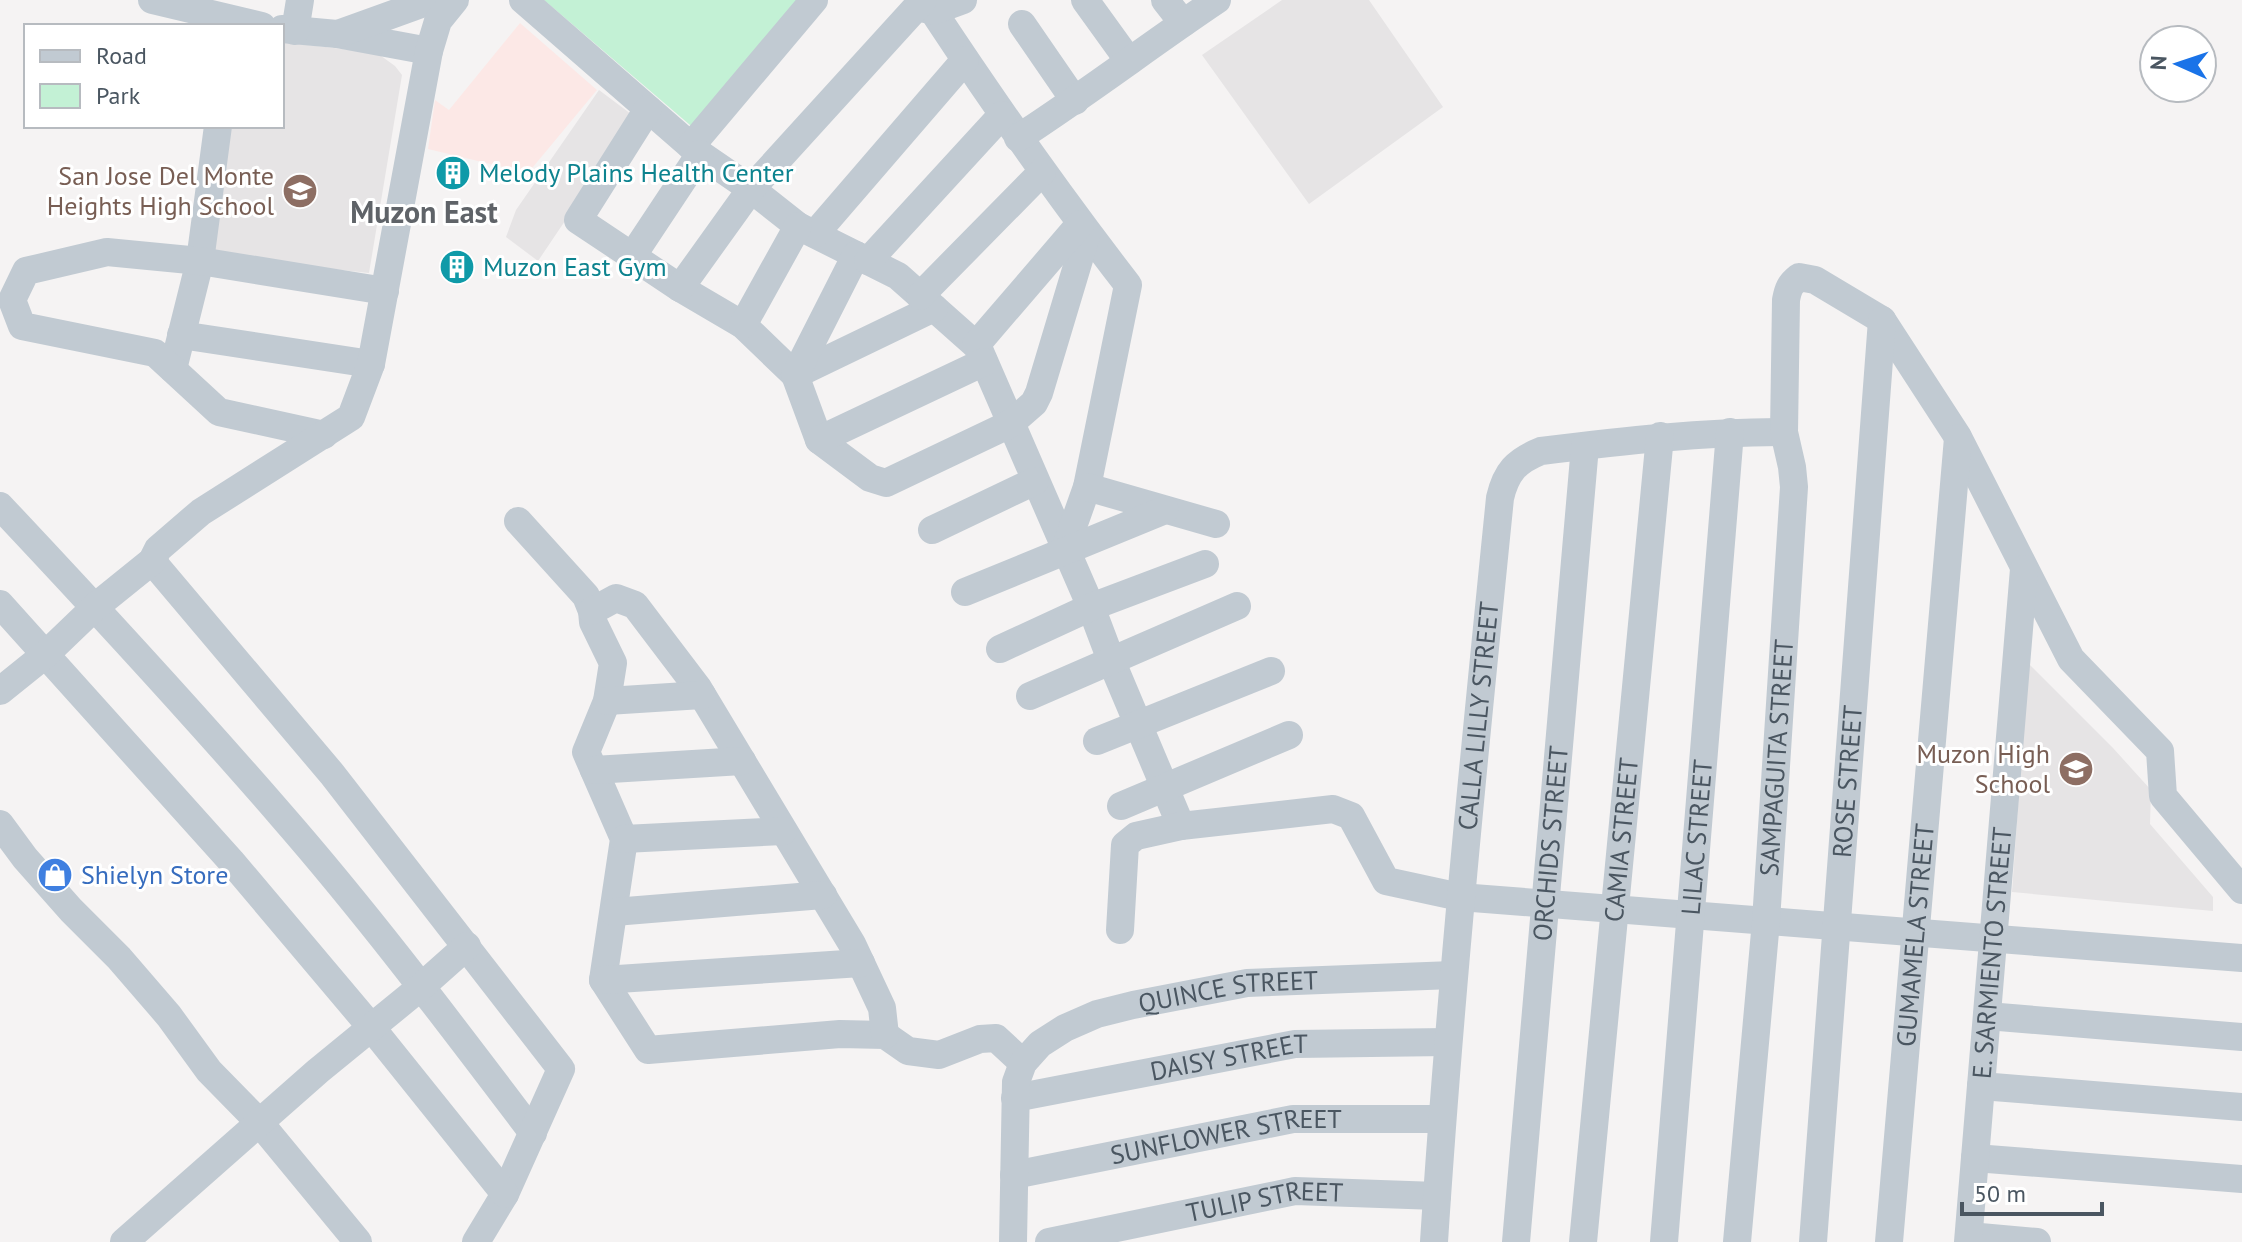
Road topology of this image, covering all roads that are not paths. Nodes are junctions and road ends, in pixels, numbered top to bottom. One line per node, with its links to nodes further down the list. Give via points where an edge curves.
1 (152, 0): 12 (street)
2 (300, 0): 15 (street)
3 (455, 0): 17 (street, via 438,21)
4 (523, 0): 21 (street)
5 (814, 0): 24 (street)
6 (963, 0): 11 (street)
7 (1085, 0): 19 (street)
8 (1165, 0): 13 (street)
9 (1217, 0): 13 (street)
10 (415, 2): 16 (street)
11 (924, 6): 18 (street); 26 (street)
12 (233, 22)
13 (1183, 23): 19 (street)
14 (1022, 24): 20 (street)
15 (288, 30): 16 (street)
16 (337, 34): 17 (street)
17 (429, 51): 33 (street)
18 (965, 60): 22 (street); 28 (street)
19 (1129, 61): 20 (street)
20 (1075, 101): 22 (street)
21 (648, 109): 24 (street); 29 (street, via 578,220)
22 (1010, 126): 25 (street); 30 (street)
23 (218, 128): 31 (street)
24 (696, 150): 26 (street); 29 (street)
25 (1042, 172): 27 (street); 34 (street)
26 (751, 189): 28 (street); 32 (street)
27 (1084, 229): 38 (street); 42 (street, via 1039,393); 51 (street, via 1128,285)
28 (807, 230): 30 (street); 36 (street)
29 (633, 255): 32 (street)
30 (862, 258): 34 (street, via 898,276); 41 (street)
31 (200, 261): 33 (street); 37 (street); 40 (street, via 107,252 26,271 12,300 22,326 155,353)
32 (680, 288): 36 (street)
33 (385, 291): 39 (street)
34 (927, 302): 38 (street); 41 (street)
35 (1882, 320): 44 (street, SAMPAGUITA STREET, via 1815,280 1799,277 1792,283 1786,300); 47 (street); 94 (street, ROSE STREET)
36 (743, 325): 41 (street)
37 (181, 335): 39 (street); 40 (street)
38 (980, 354): 42 (street); 48 (street)
39 (371, 364): 45 (street, via 351,417)
40 (173, 369): 45 (street, via 219,412)
41 (795, 375): 48 (street)
42 (1010, 424): 48 (street, via 886,483 870,478); 50 (street)
43 (1730, 432): 44 (street, CALLA LILLY STREET); 46 (street, CALLA LILLY STREET); 92 (street, LILAC STREET)
44 (1784, 432): 93 (street, SAMPAGUITA STREET, via 1794,487)
45 (324, 435): 58 (street, via 201,512 158,549)
46 (1660, 436): 49 (street, CALLA LILLY STREET); 90 (street, CAMIA STREET)
47 (1958, 437): 60 (street); 96 (street, GUMAMELA STREET)
48 (819, 440)
49 (1585, 446): 88 (street, CALLA LILLY STREET, via 1533,454 1504,481); 89 (street, ORCHIDS STREET)
50 (1035, 481): 56 (street); 57 (street)
51 (1087, 487): 53 (street); 57 (street)
52 (0, 506): 64 (street)
53 (1165, 510): 55 (street); 57 (street)
54 (518, 521): 66 (street, via 586,596)
55 (1216, 524)
56 (932, 530)
57 (1065, 549): 61 (street); 65 (street)
58 (152, 561): 64 (street); 98 (street, via 332,774)
59 (1205, 564): 65 (street)
60 (2024, 567): 86 (street, via 2071,659 2160,751 2163,796); 97 (street, E. SARMIENTO STREET)
61 (965, 592)
62 (0, 604): 68 (street)
63 (1237, 606): 69 (street)
64 (95, 607): 68 (street); 103 (street, via 282,816)
65 (1091, 607): 67 (street); 69 (street)
66 (592, 611): 72 (street, via 616,598 635,605); 74 (street, via 613,663)
67 (1000, 649)
68 (46, 654): 71 (street); 105 (street)
69 (1111, 660): 73 (street); 75 (street)
70 (1271, 671): 75 (street)
71 (0, 691)
72 (702, 695): 74 (street); 78 (street)
73 (1030, 696)
74 (607, 701): 79 (street, via 586,752)
75 (1138, 726): 77 (street); 80 (street)
76 (1289, 735): 80 (street)
77 (1097, 741)
78 (742, 761): 79 (street); 84 (street)
79 (594, 770): 85 (street)
80 (1165, 787): 81 (street); 83 (street)
81 (1121, 806)
82 (0, 824): 114 (street, via 169,1016 209,1071)
83 (1181, 826): 88 (street, via 1333,809 1351,816 1386,881); 95 (street, via 1136,836 1125,845)
84 (783, 831): 85 (street); 87 (street)
85 (624, 839): 91 (street)
86 (2242, 890)
87 (823, 895): 91 (street); 100 (street)
88 (1460, 897): 89 (street); 101 (street, CALLA LILLY STREET)
89 (1546, 904): 90 (street); 128 (street, ORCHIDS STREET)
90 (1614, 909): 92 (street); 129 (street, CAMIA STREET)
91 (614, 912): 102 (street)
92 (1691, 915): 93 (street); 130 (street, LILAC STREET)
93 (1766, 921): 94 (street); 131 (street, SAMPAGUITA STREET)
94 (1837, 927): 96 (street); 132 (street, ROSE STREET)
95 (1120, 930)
96 (1915, 933): 97 (street); 133 (street, GUMAMELA STREET)
97 (1993, 939): 99 (street); 104 (street, E. SARMIENTO STREET)
98 (467, 946): 103 (street); 115 (street, via 561,1069)
99 (2242, 958)
100 (861, 963): 102 (street); 106 (street, via 882,1008)
101 (1453, 975): 108 (street, CALLA LILLY STREET); 109 (street, QUINCE STREET, via 1247,983 1133,1005 1065,1028)
102 (603, 980): 106 (street, via 648,1050)
103 (422, 986): 105 (street); 115 (street)
104 (1987, 1016): 107 (street); 110 (street, E. SARMIENTO STREET)
105 (371, 1027): 114 (street); 119 (street)
106 (885, 1035): 109 (street, via 908,1051 939,1055 996,1038)
107 (2242, 1037)
108 (1447, 1042): 111 (street, DAISY STREET, via 1295,1044); 113 (street, CALLA LILLY STREET)
109 (1023, 1063): 111 (street)
110 (1981, 1086): 112 (street); 116 (street, E. SARMIENTO STREET)
111 (1015, 1098): 117 (street)
112 (2242, 1107)
113 (1442, 1119): 117 (street, SUNFLOWER STREET, via 1293,1119); 120 (street, CALLA LILLY STREET)
114 (259, 1122): 122 (street); 123 (street)
115 (533, 1133): 119 (street)
116 (1975, 1158): 118 (street); 121 (street, E. SARMIENTO STREET)
117 (1014, 1175): 125 (street)
118 (2242, 1179)
119 (505, 1194): 124 (street)
120 (1437, 1196): 126 (street, TULIP STREET, via 1295,1191); 127 (street, CALLA LILLY STREET)
121 (1968, 1239): 134 (street)
122 (124, 1242)
123 (358, 1242)
124 (476, 1242)
125 (1013, 1242)
126 (1049, 1242)
127 (1434, 1242)
128 (1516, 1242)
129 (1583, 1242)
130 (1664, 1242)
131 (1737, 1242)
132 (1813, 1242)
133 (1889, 1242)
134 (2037, 1242)

